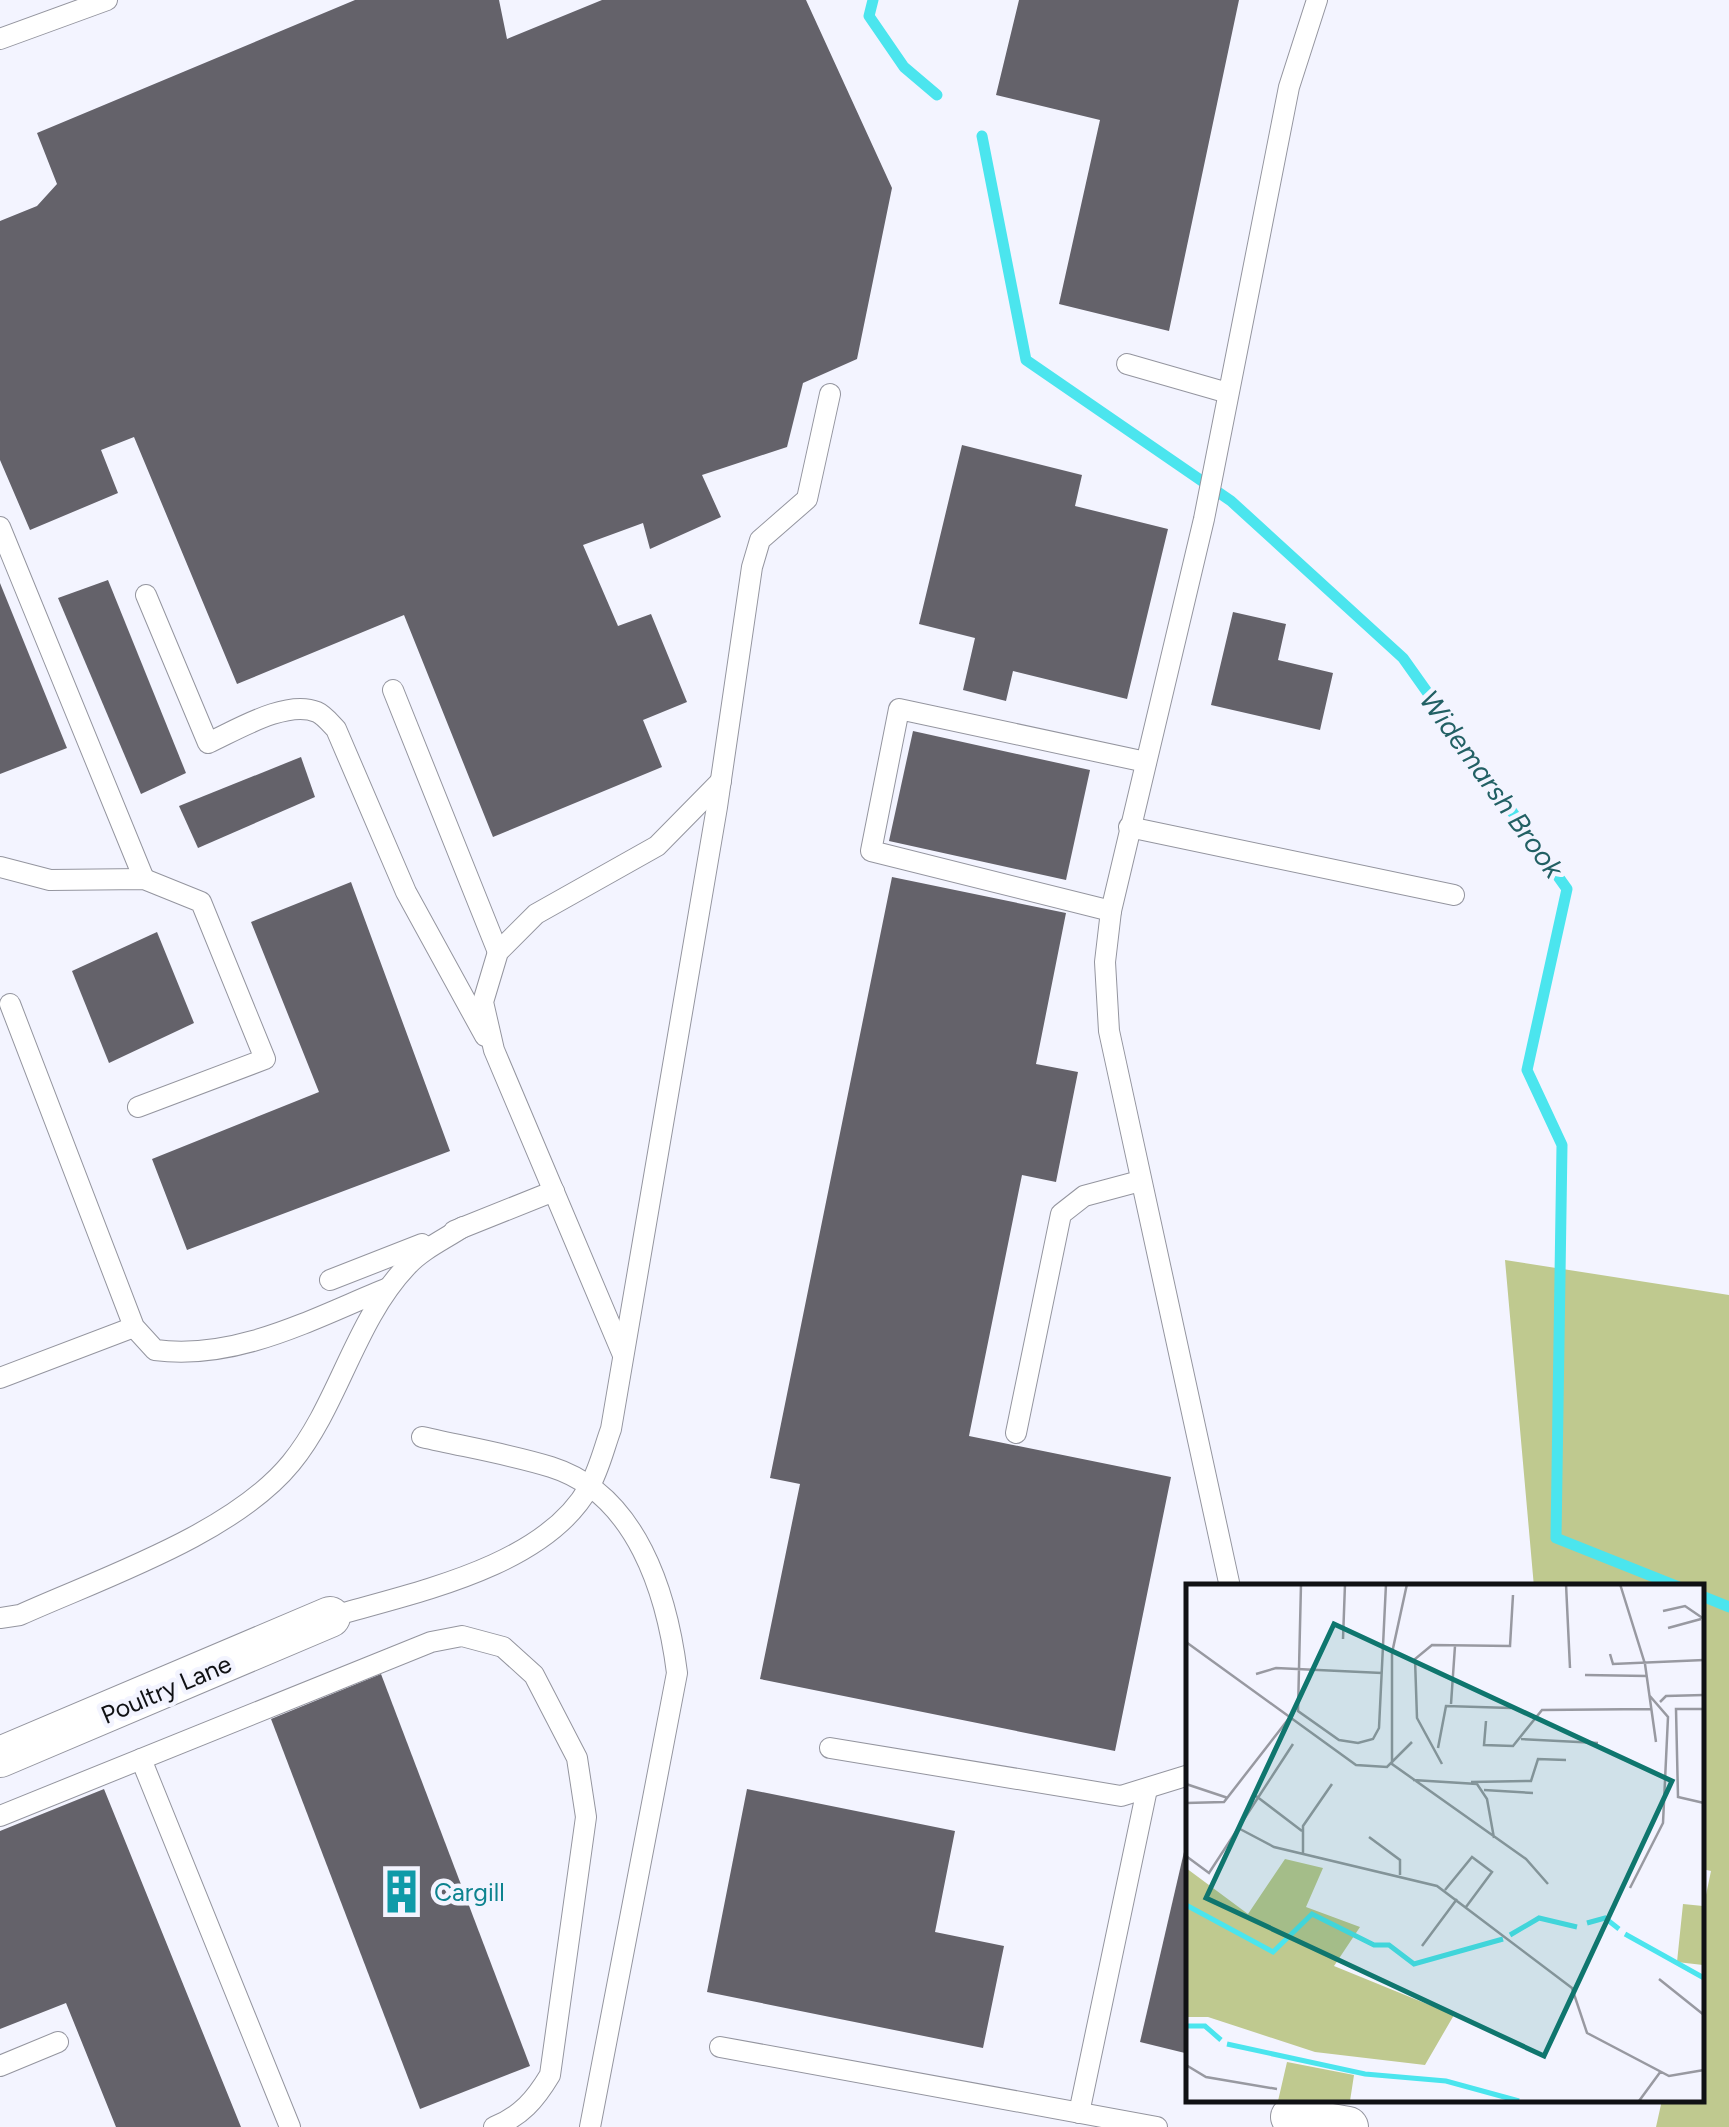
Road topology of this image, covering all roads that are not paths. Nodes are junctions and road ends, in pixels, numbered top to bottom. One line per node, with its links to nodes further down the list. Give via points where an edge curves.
1 (107, 0): 3 (lane)
2 (1317, 0): 5 (lane, via 1290,87)
3 (0, 39)
4 (1127, 364): 5 (lane)
5 (1228, 393): 10 (lane)
6 (830, 394): 11 (lane, via 807,500 760,540 752,567)
7 (0, 527): 14 (lane)
8 (146, 595): 19 (lane, via 208,743 299,710 318,712 336,729 406,892)
9 (393, 690): 17 (lane)
10 (1146, 762): 12 (lane); 16 (lane, via 899,709 871,851)
11 (721, 780): 17 (lane, via 657,846 536,914); 27 (lane)
12 (1129, 827): 15 (lane); 16 (lane)
13 (0, 867): 14 (lane, via 50,880)
14 (144, 880): 20 (lane, via 200,902 265,1059)
15 (1454, 896)
16 (1110, 911): 21 (lane, via 1109,1031)
17 (498, 952): 19 (lane, via 483,1002)
18 (10, 1004): 26 (lane)
19 (494, 1050): 22 (lane)
20 (138, 1108)
21 (1140, 1181): 29 (lane, via 1084,1196 1061,1214); 32 (lane)
22 (554, 1191): 23 (lane); 27 (lane)
23 (463, 1228): 24 (lane); 25 (lane, via 409,1263)
24 (330, 1280)
25 (388, 1288): 26 (lane, via 220,1350 155,1350); 34 (lane, via 288,1466 199,1533 20,1615)
26 (134, 1327): 28 (lane)
27 (624, 1357): 31 (lane, via 611,1429)
28 (0, 1378)
29 (1016, 1433)
30 (422, 1437): 31 (lane, via 554,1468)
31 (588, 1489): 33 (lane, via 516,1553 466,1576); 48 (lane, via 612,1506 647,1556 670,1620 677,1673)
32 (1229, 1584)
33 (330, 1617): 36 (street, Poultry Lane)
34 (0, 1618)
35 (830, 1748): 39 (lane, via 1121,1796)
36 (0, 1757)
37 (141, 1759): 40 (lane); 46 (lane); 47 (lane, via 431,1642 462,1636 503,1647 534,1675 576,1758 586,1817 550,2076 535,2100)
38 (1186, 1775): 39 (lane)
39 (1148, 1789): 44 (lane)
40 (0, 1816)
41 (58, 2042): 43 (lane)
42 (720, 2047): 44 (lane)
43 (0, 2066)
44 (1079, 2112): 49 (lane)
45 (1286, 2114): 50 (street)
46 (290, 2127)
47 (494, 2127)
48 (590, 2127)
49 (1157, 2127)
50 (1348, 2127)

